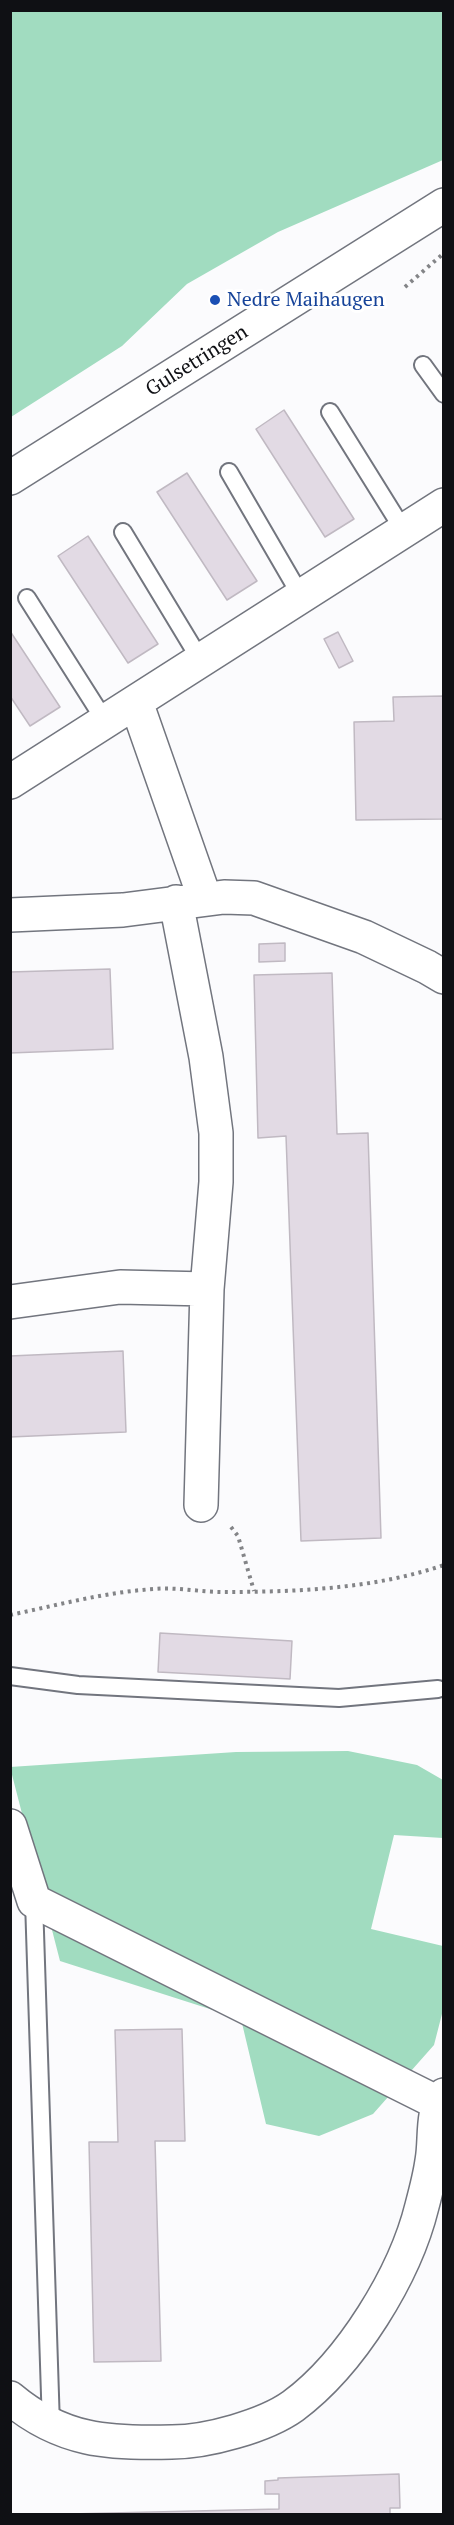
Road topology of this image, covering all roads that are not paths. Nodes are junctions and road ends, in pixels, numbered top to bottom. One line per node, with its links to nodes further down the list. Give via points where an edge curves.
1 (444, 205): 6 (street, Gulsetringen)
2 (423, 365): 3 (lane)
3 (444, 394)
4 (330, 412): 8 (lane)
5 (229, 472): 10 (lane)
6 (10, 478)
7 (444, 506): 8 (street)
8 (404, 531): 10 (street)
9 (123, 532): 12 (lane)
10 (301, 596): 12 (street)
11 (27, 598): 14 (lane)
12 (201, 661): 13 (street)
13 (136, 702): 14 (street); 16 (street)
14 (105, 722): 15 (street)
15 (10, 782)
16 (191, 900): 17 (street, via 123,910); 18 (street, via 254,898 282,906 364,937); 19 (street, via 216,1133)
17 (10, 915)
18 (444, 977)
19 (207, 1289): 20 (street, via 120,1287); 21 (street)
20 (10, 1302)
21 (201, 1505)
22 (10, 1676): 23 (lane, via 78,1685 339,1698)
23 (438, 1689)
24 (10, 1826): 25 (street)
25 (34, 1901): 26 (street); 28 (lane)
26 (441, 2099): 28 (street, via 433,2160 421,2209 400,2265 373,2317 332,2372 292,2407 240,2431 189,2442 124,2444)
27 (10, 2398): 28 (street)
28 (51, 2426)

